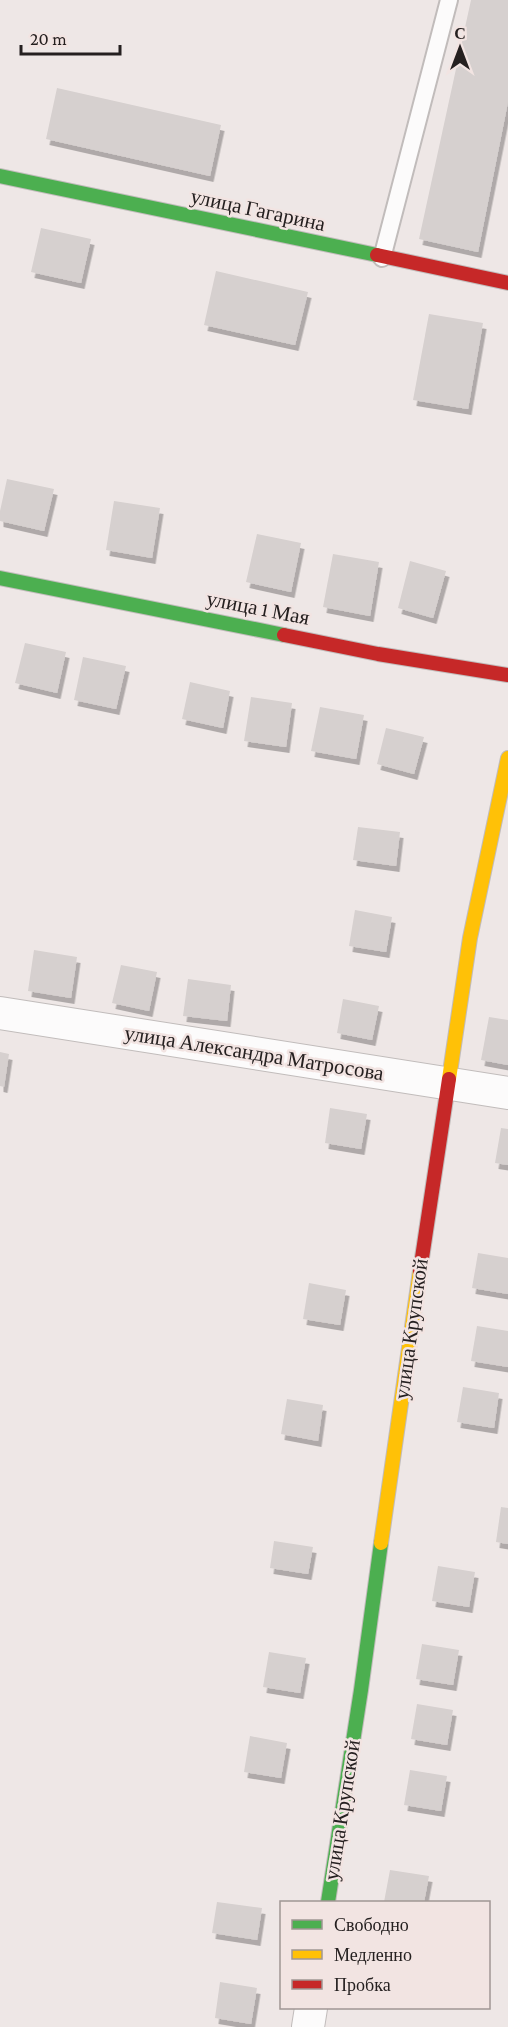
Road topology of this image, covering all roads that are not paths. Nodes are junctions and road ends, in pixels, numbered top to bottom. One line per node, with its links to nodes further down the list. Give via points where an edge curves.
1 (448, 0): 3 (lane)
2 (0, 176): 3 (street, улица Гагарина)
3 (382, 258): 4 (street, улица Гагарина)
4 (508, 283)
5 (0, 578): 6 (street, улица 1 Мая, via 378,654)
6 (508, 675)
7 (508, 758): 9 (street, улица Крупской, via 470,938)
8 (0, 1013): 9 (street, улица Александра Матросова)
9 (447, 1083): 10 (street, улица Александра Матросова); 11 (street, улица Крупской, via 362,1690)
10 (508, 1093)
11 (328, 1901)
12 (311, 2009): 13 (street)
13 (308, 2027)

